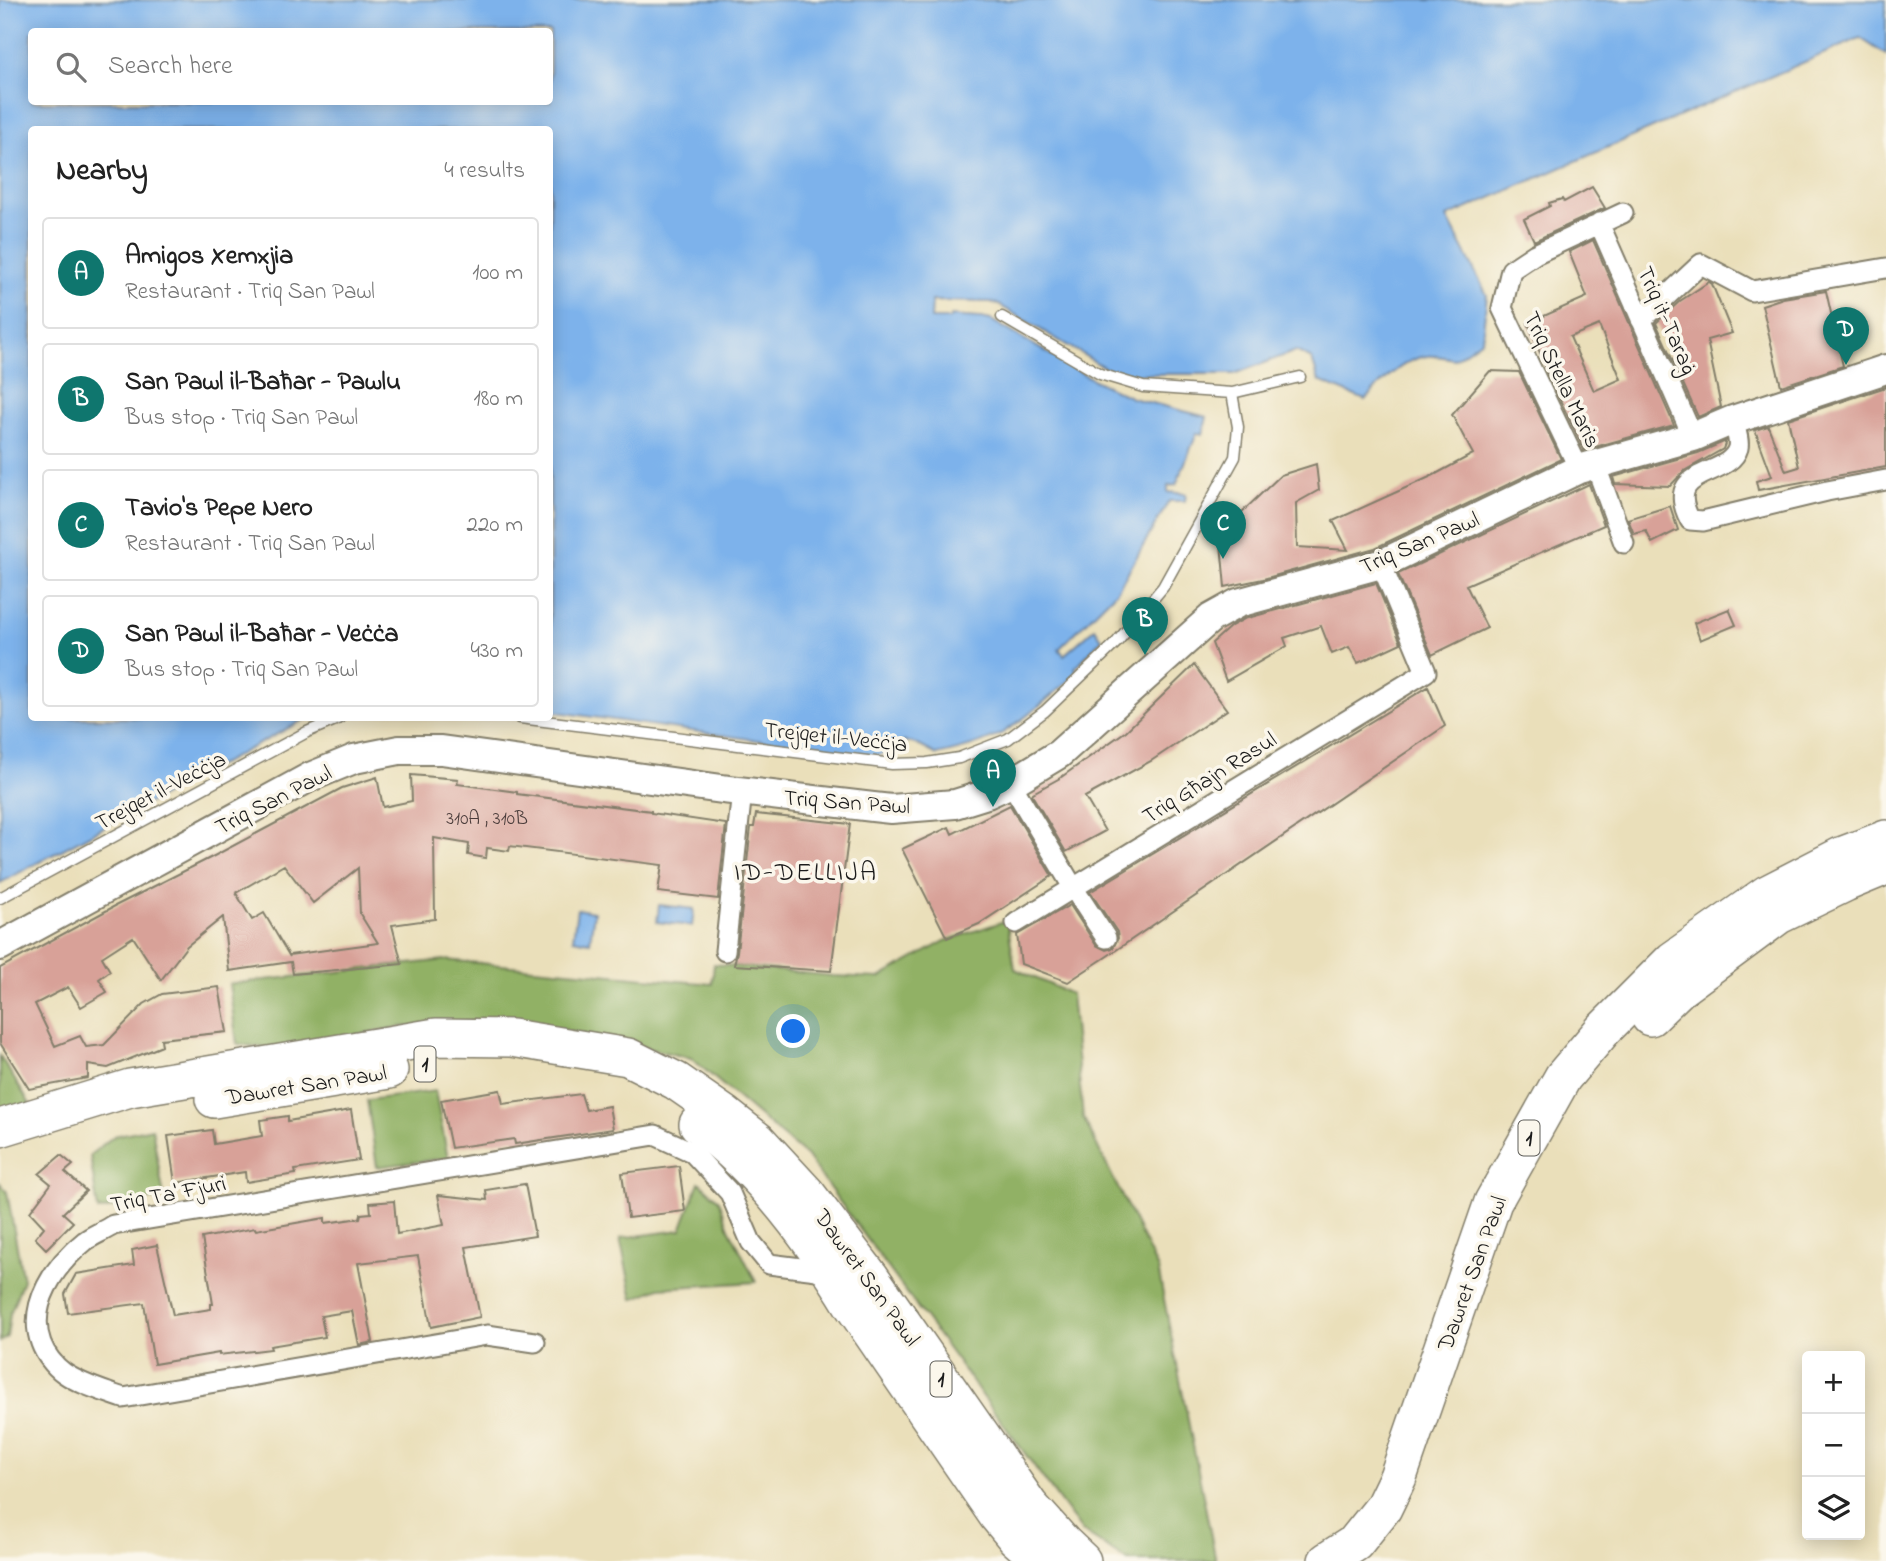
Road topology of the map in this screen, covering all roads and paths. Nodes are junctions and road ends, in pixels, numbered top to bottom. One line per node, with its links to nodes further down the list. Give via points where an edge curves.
1 (1623, 213): 2 (street, Triq Stella Maris)
2 (1599, 223): 5 (street, Triq it-Taraġ); 11 (street, Triq Stella Maris, via 1511,270 1502,308)
3 (1886, 268): 5 (street, via 1752,291 1701,264)
4 (1002, 317): 8 (lane, via 1100,374 1143,387)
5 (1641, 320): 10 (street, Triq it-Taraġ)
6 (1886, 369): 9 (street, Triq San Pawl)
7 (1300, 377): 8 (lane)
8 (1232, 393): 16 (lane, Trejqet il-Veċċja, via 1238,427 1235,457 1163,587 1117,642 1045,711 1008,739 959,758 892,764)
9 (1732, 421): 10 (street, Triq San Pawl); 12 (street, via 1738,450 1691,481 1683,493 1690,520 1703,521)
10 (1693, 437): 11 (street, Triq San Pawl)
11 (1587, 467): 13 (street, Triq Stella Maris); 14 (street, Triq San Pawl)
12 (1886, 480)
13 (1624, 543)
14 (1381, 564): 17 (street, Triq San Pawl, via 1238,603 1211,618 1059,754); 21 (street, Triq Għajn Rasul, via 1426,672)
15 (333, 721): 22 (lane, Trejqet il-Veċċja)
16 (544, 721)
17 (1011, 783): 18 (street, Triq San Pawl, via 955,804 891,809); 21 (street)
18 (742, 791): 25 (street, Triq San Pawl, via 441,750 399,750 354,759 310,777); 26 (street)
19 (1886, 839): 36 (highway, Dawret San Pawl / 1, via 1767,894 1673,960 1563,1077 1493,1202 1398,1477 1383,1508 1355,1543)
20 (1886, 866): 37 (highway, Dawret San Pawl / 1, via 1779,915 1679,989 1626,1041 1579,1097 1511,1222 1422,1487 1404,1518)
21 (1074, 889): 23 (street, Triq Għajn Rasul); 24 (street)
22 (0, 898)
23 (1016, 923)
24 (1106, 938)
25 (0, 946)
26 (725, 951)
27 (0, 1128): 29 (highway, Dawret San Pawl / 1, via 130,1088 288,1060 436,1037 512,1038 628,1058 676,1081 758,1141)
28 (0, 1156): 30 (highway, Dawret San Pawl / 1, via 126,1113 440,1062 517,1061 623,1081 667,1102 718,1138)
29 (806, 1193): 32 (street, Dawret San Pawl, via 831,1246); 35 (highway, Dawret San Pawl / 1, via 872,1278 1029,1505)
30 (802, 1232): 31 (street, via 802,1247 788,1255); 32 (highway, Dawret San Pawl / 1)
31 (751, 1242): 32 (street, Triq Ta' Fjuri, via 769,1264); 33 (street, Triq Ta' Fjuri, via 730,1194 692,1153 655,1135 113,1225 86,1241 64,1262 38,1306 37,1331 45,1353 63,1372 123,1398 486,1335)
32 (833, 1273): 34 (highway, Dawret San Pawl / 1, via 998,1515)
33 (536, 1342)
34 (1042, 1561)
35 (1082, 1561)
36 (1327, 1561)
37 (1367, 1561)

